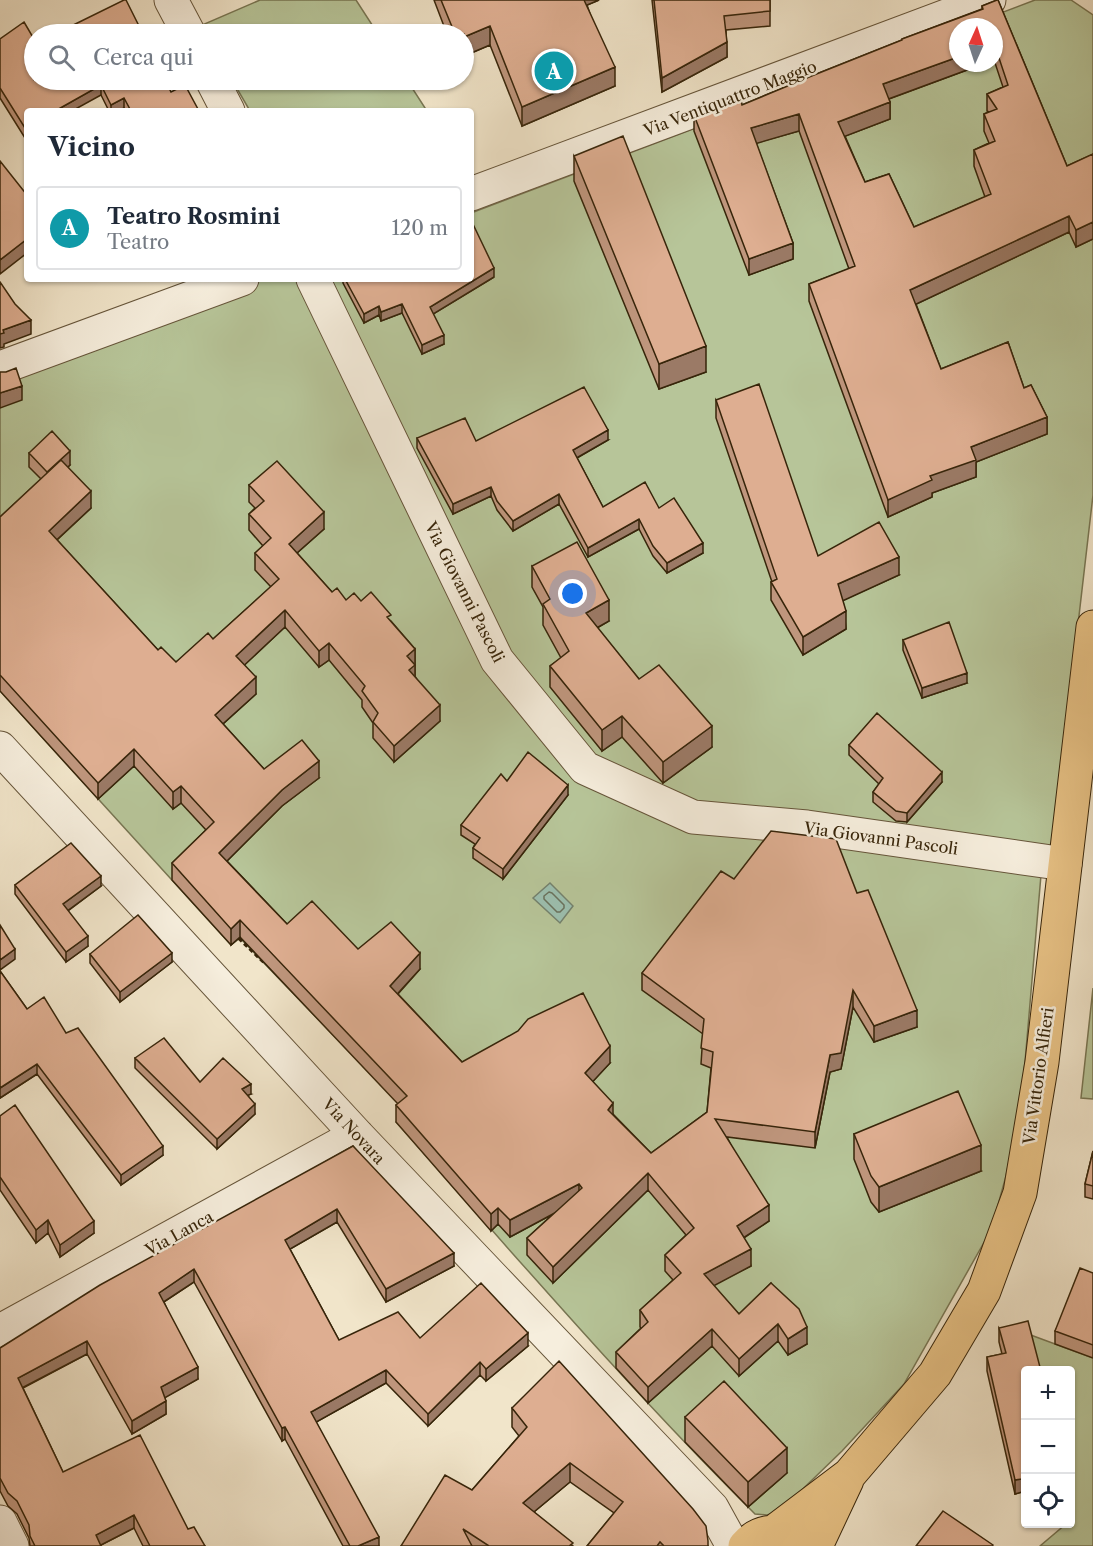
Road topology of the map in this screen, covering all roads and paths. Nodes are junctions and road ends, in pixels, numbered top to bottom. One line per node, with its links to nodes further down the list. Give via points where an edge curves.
1 (171, 0): 3 (street)
2 (989, 0): 6 (street, Via Ventiquattro Maggio)
3 (184, 24)
4 (217, 90): 5 (street)
5 (226, 108)
6 (474, 193)
7 (234, 282): 9 (street)
8 (314, 282): 12 (street, Via Giovanni Pascoli, via 497,660 585,768 693,817 807,827)
9 (0, 368)
10 (1093, 627): 12 (main road, Via Vittorio Alfieri)
11 (0, 748): 15 (street, Via Novara)
12 (1065, 864): 17 (main road, Via Vittorio Alfieri, via 1042,1062 1020,1193 984,1291 940,1365)
13 (240, 938): 14 (path)
14 (264, 962)
15 (357, 1135): 16 (street, Via Lanca); 19 (street, Via Novara, via 712,1508)
16 (0, 1331)
17 (849, 1475): 19 (main road, Via Vittorio Alfieri); 22 (main road, Via Vittorio Alfieri)
18 (0, 1522): 20 (street)
19 (753, 1540): 21 (main road, via 786,1533)
20 (12, 1546)
21 (807, 1546)
22 (816, 1546)

